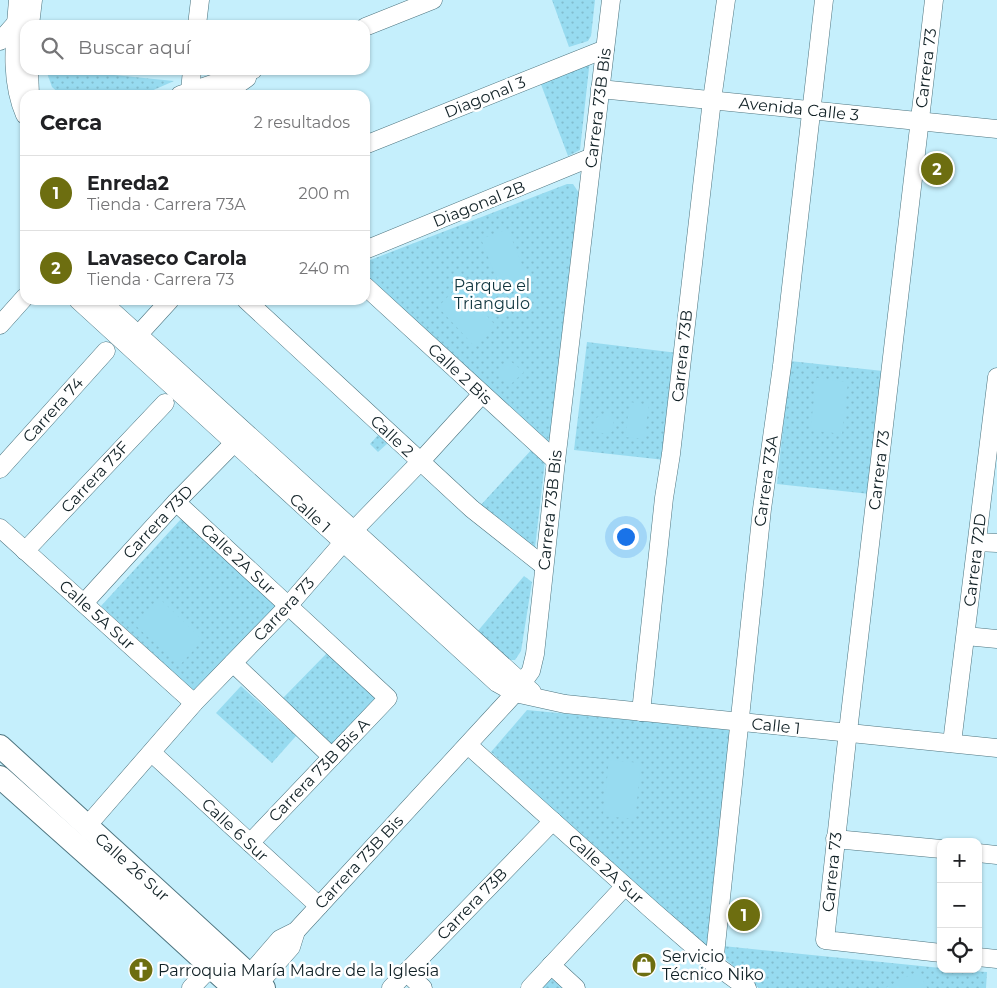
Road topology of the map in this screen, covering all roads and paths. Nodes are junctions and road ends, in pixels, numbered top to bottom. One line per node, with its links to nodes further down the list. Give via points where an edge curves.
1 (18, 0): 9 (street)
2 (33, 0): 10 (street)
3 (200, 0): 11 (street)
4 (433, 0): 12 (street)
5 (611, 0): 16 (street, Carrera 73B Bis)
6 (726, 0): 24 (street, Carrera 73B)
7 (824, 0): 26 (street, Carrera 73A)
8 (934, 0): 27 (street, Carrera 73)
9 (22, 20)
10 (25, 20)
11 (198, 20)
12 (370, 25)
13 (20, 26): 15 (street)
14 (20, 37): 25 (street, via 14,62)
15 (0, 41)
16 (605, 49): 20 (street, Carrera 73B Bis); 29 (street, Diagonal 3)
17 (190, 75): 21 (street)
18 (238, 75): 22 (street)
19 (253, 75): 23 (street)
20 (600, 89): 24 (street, Avenida Calle 3); 30 (street, Carrera 73B Bis)
21 (186, 90)
22 (194, 90)
23 (230, 90)
24 (712, 100): 26 (street, Avenida Calle 3); 65 (street, Carrera 73B)
25 (20, 103)
26 (812, 110): 27 (street, Avenida Calle 3); 66 (street, Carrera 73A, via 762,509)
27 (920, 122): 28 (street, Avenida Calle 3); 67 (street, Carrera 73)
28 (997, 129)
29 (370, 143)
30 (592, 157): 31 (street, Diagonal 2B); 47 (street, Carrera 73B Bis)
31 (370, 248)
32 (370, 291): 42 (street, Calle 2 Bis)
33 (20, 303): 38 (street)
34 (84, 305): 43 (street, Calle 1)
35 (106, 305): 39 (street, Calle 1)
36 (165, 305): 39 (street)
37 (251, 305): 48 (street, Calle 2)
38 (0, 325)
39 (139, 334): 43 (street, Calle 1)
40 (106, 351): 49 (street, Carrera 74)
41 (997, 377): 45 (street, Carrera 72D)
42 (482, 394): 47 (street, Calle 2 Bis); 48 (street, Carrera 73)
43 (198, 399): 46 (street, Calle 1); 52 (street, Calle 1)
44 (165, 403): 55 (street, Carrera 73F)
45 (993, 440): 53 (street, Carrera 72D)
46 (234, 443): 50 (street, Carrera 73D); 52 (street, Calle 1)
47 (556, 461): 56 (street, Carrera 73B Bis)
48 (420, 462): 52 (street, Carrera 73); 56 (street, Calle 2, via 472,509)
49 (0, 469)
50 (176, 502): 57 (street, Carrera 73D); 58 (street, Calle 2A Sur)
51 (0, 528): 55 (street, Calle 5A Sur)
52 (348, 537): 58 (street, Carrera 73); 62 (street, Calle 1, via 497,683)
53 (977, 542): 54 (street); 59 (street, Carrera 72D)
54 (997, 543)
55 (25, 551): 57 (street, Calle 5A Sur)
56 (544, 566): 62 (street, Carrera 73B Bis, via 535,654 531,671)
57 (84, 603): 64 (street, Calle 5A Sur)
58 (288, 606): 61 (street, Carrera 73); 63 (street, Calle 2A Sur)
59 (966, 636): 60 (street); 68 (street, Carrera 72D)
60 (997, 640)
61 (233, 663): 64 (street, Carrera 73); 73 (street)
62 (519, 689): 65 (street, Calle 1, via 554,703); 69 (street, Carrera 73B Bis)
63 (388, 698): 73 (street, Carrera 73B Bis A)
64 (194, 703): 72 (street, Carrera 73)
65 (640, 712): 66 (street, Calle 1)
66 (740, 722): 67 (street, Calle 1); 87 (street, Carrera 73A)
67 (847, 733): 68 (street, Calle 1); 77 (street, Carrera 73)
68 (952, 743): 71 (street, Calle 1)
69 (468, 744): 75 (street, Calle 2A Sur); 83 (street, Carrera 73B Bis)
70 (0, 747): 76 (main road, Calle 26 Sur)
71 (997, 748)
72 (152, 753): 76 (street, Carrera 73); 78 (street, Calle 6 Sur)
73 (332, 757): 78 (street, Carrera 73B Bis A)
74 (4, 785): 89 (main road, Calle 26 Sur)
75 (553, 821): 82 (street, Calle 2A Sur); 90 (street, Carrera 73B)
76 (87, 826): 91 (main road, Calle 26 Sur)
77 (835, 839): 79 (street); 84 (street, Carrera 73, via 825,940)
78 (250, 843): 83 (street, Calle 6 Sur)
79 (937, 849)
80 (982, 853): 81 (street)
81 (997, 855)
82 (625, 886): 87 (street, Calle 2A Sur); 88 (street)
83 (319, 906): 91 (street, Carrera 73B Bis, via 296,931 291,947)
84 (937, 953)
85 (982, 957): 86 (street)
86 (997, 959)
87 (714, 964): 97 (street, Calle 2A Sur)
88 (552, 965): 95 (street); 96 (street)
89 (212, 967): 91 (main road, Calle 26 Sur); 92 (street)
90 (406, 972): 93 (street, Carrera 73B); 94 (street)
91 (250, 985)
92 (191, 988)
93 (391, 988)
94 (423, 988)
95 (530, 988)
96 (576, 988)
97 (747, 988)

